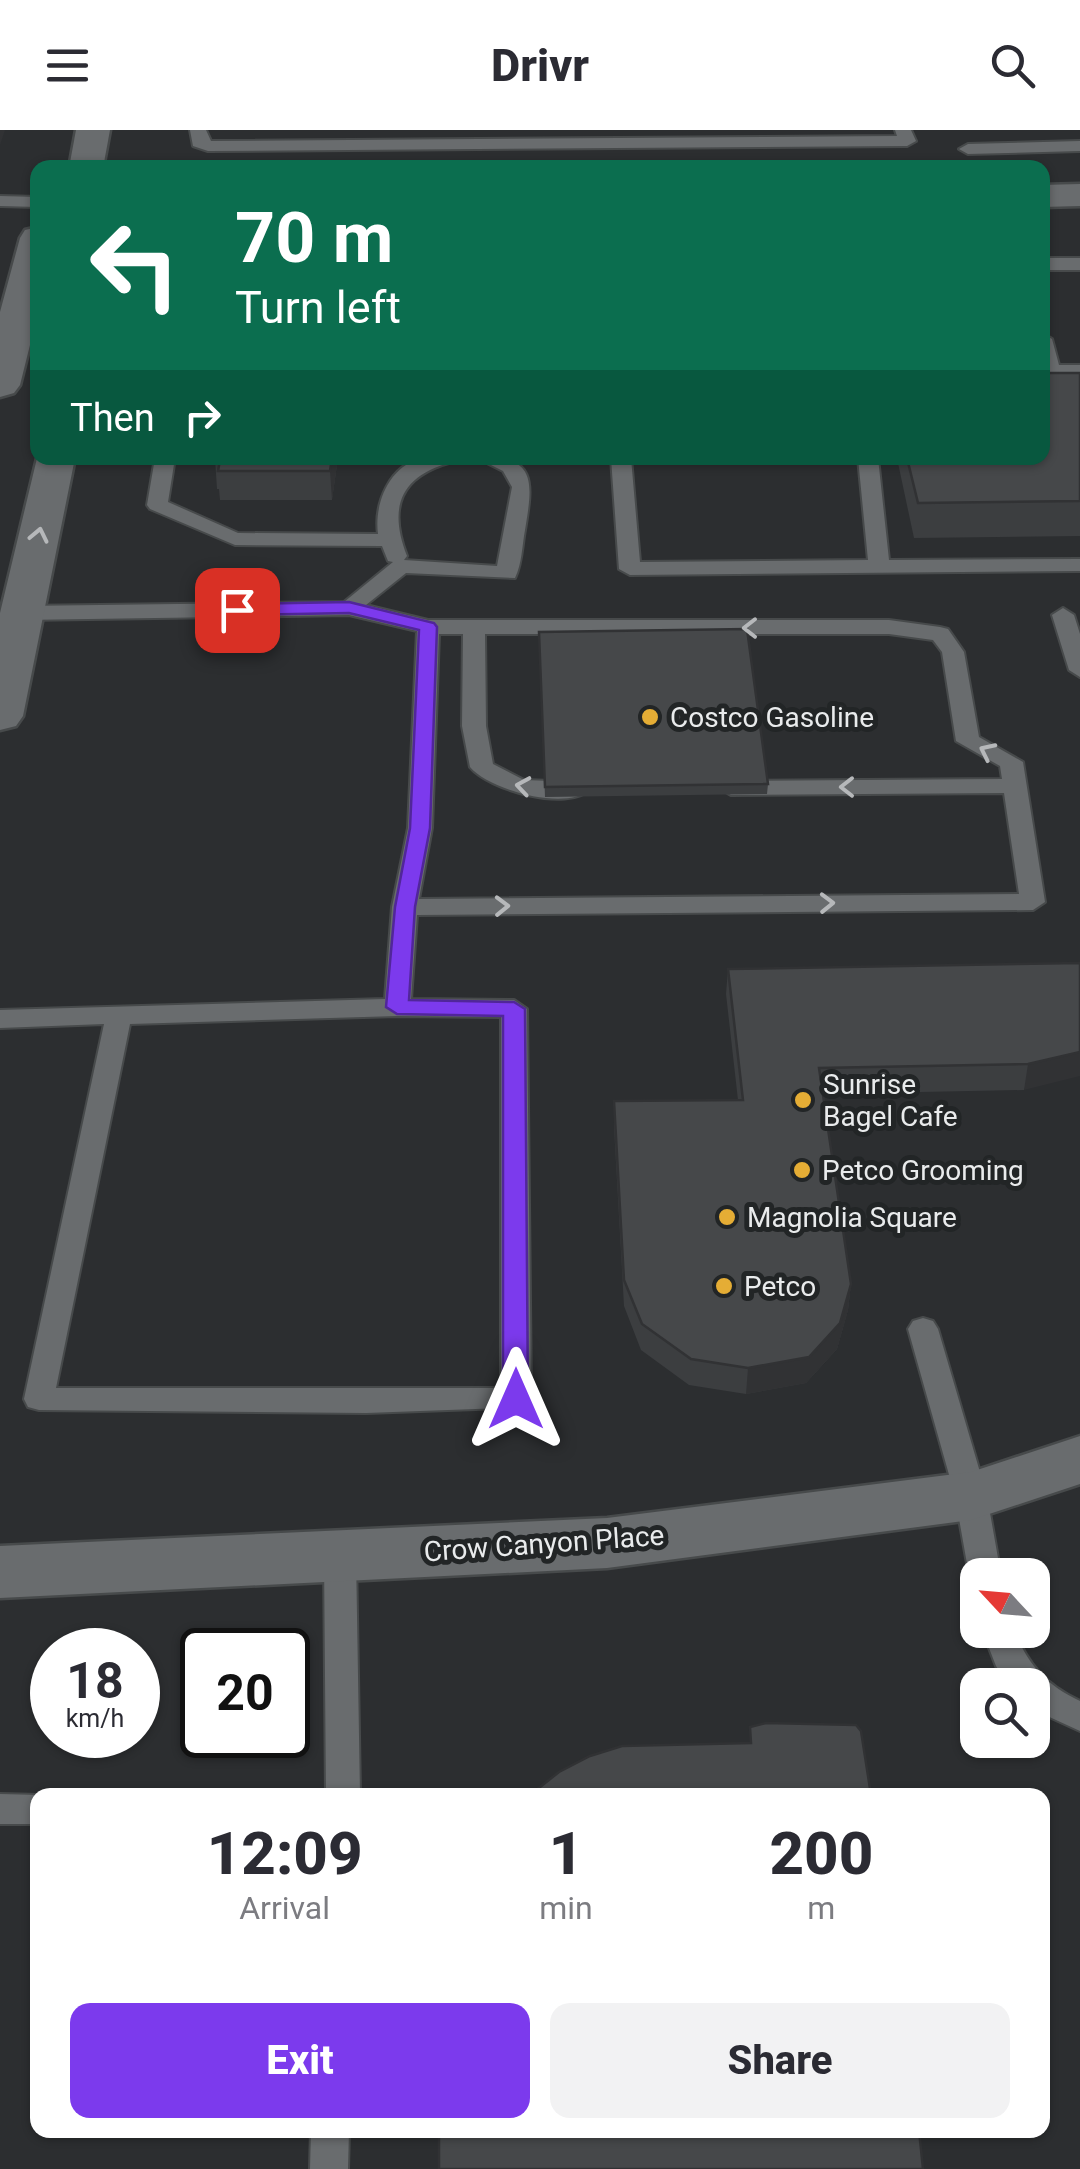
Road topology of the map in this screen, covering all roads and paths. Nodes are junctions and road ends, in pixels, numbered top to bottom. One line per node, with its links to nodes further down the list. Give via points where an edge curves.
1 (94, 130): 10 (street)
2 (198, 130): 7 (lane, via 208,146)
3 (903, 130): 6 (lane, via 908,141)
4 (961, 130): 9 (lane)
5 (736, 136): 6 (lane); 7 (lane)
6 (839, 136)
7 (375, 137)
8 (1080, 146): 9 (lane)
9 (968, 149): 11 (lane)
10 (88, 160)
11 (972, 160)
12 (1080, 195): 13 (street)
13 (1050, 196)
14 (0, 201): 15 (lane)
15 (30, 202)
16 (1050, 264): 17 (lane)
17 (1080, 264)
18 (30, 269): 21 (street)
19 (1080, 371): 20 (lane)
20 (1050, 372)
21 (0, 385)
22 (54, 465): 33 (street, one-way to 22)
23 (165, 465): 28 (lane, via 157,505 235,540)
24 (417, 465): 28 (lane, via 394,488)
25 (508, 465): 30 (lane, via 522,487 507,573)
26 (621, 465): 31 (lane, via 630,569)
27 (869, 465): 31 (lane)
28 (388, 540): 30 (lane)
29 (1080, 565): 31 (lane)
30 (400, 566): 32 (lane)
31 (879, 568)
32 (349, 608): 33 (lane); 35 (lane)
33 (11, 613): 38 (street)
34 (1062, 615): 37 (lane)
35 (428, 627): 36 (lane); 42 (lane, via 420,828)
36 (474, 628): 39 (lane, one-way to 36, via 1011,762 968,741 953,652 940,634 890,627); 40 (lane, one-way to 36, via 521,789 482,767 474,726)
37 (1080, 670)
38 (0, 716)
39 (1015, 786): 41 (lane, one-way to 41); 42 (lane, one-way to 39, via 1034,902)
40 (600, 788)
41 (699, 788)
42 (405, 907): 43 (lane)
43 (397, 1007): 44 (lane); 44 (lane, via 514,1009 516,1399 39,1399)
44 (118, 1018): 45 (lane)
45 (0, 1019)
46 (923, 1329): 48 (lane)
47 (1080, 1460): 48 (street, Crow Canyon Place)
48 (972, 1496): 49 (street, Crow Canyon Place, via 608,1543); 50 (lane)
49 (340, 1556): 51 (street, Crow Canyon Place); 54 (lane)
50 (982, 1558)
51 (0, 1572)
52 (1050, 1702): 53 (lane)
53 (1080, 1717)
54 (343, 1788)
55 (0, 1809): 56 (lane)
56 (30, 1809)
57 (330, 2138): 58 (lane)
58 (329, 2169)

